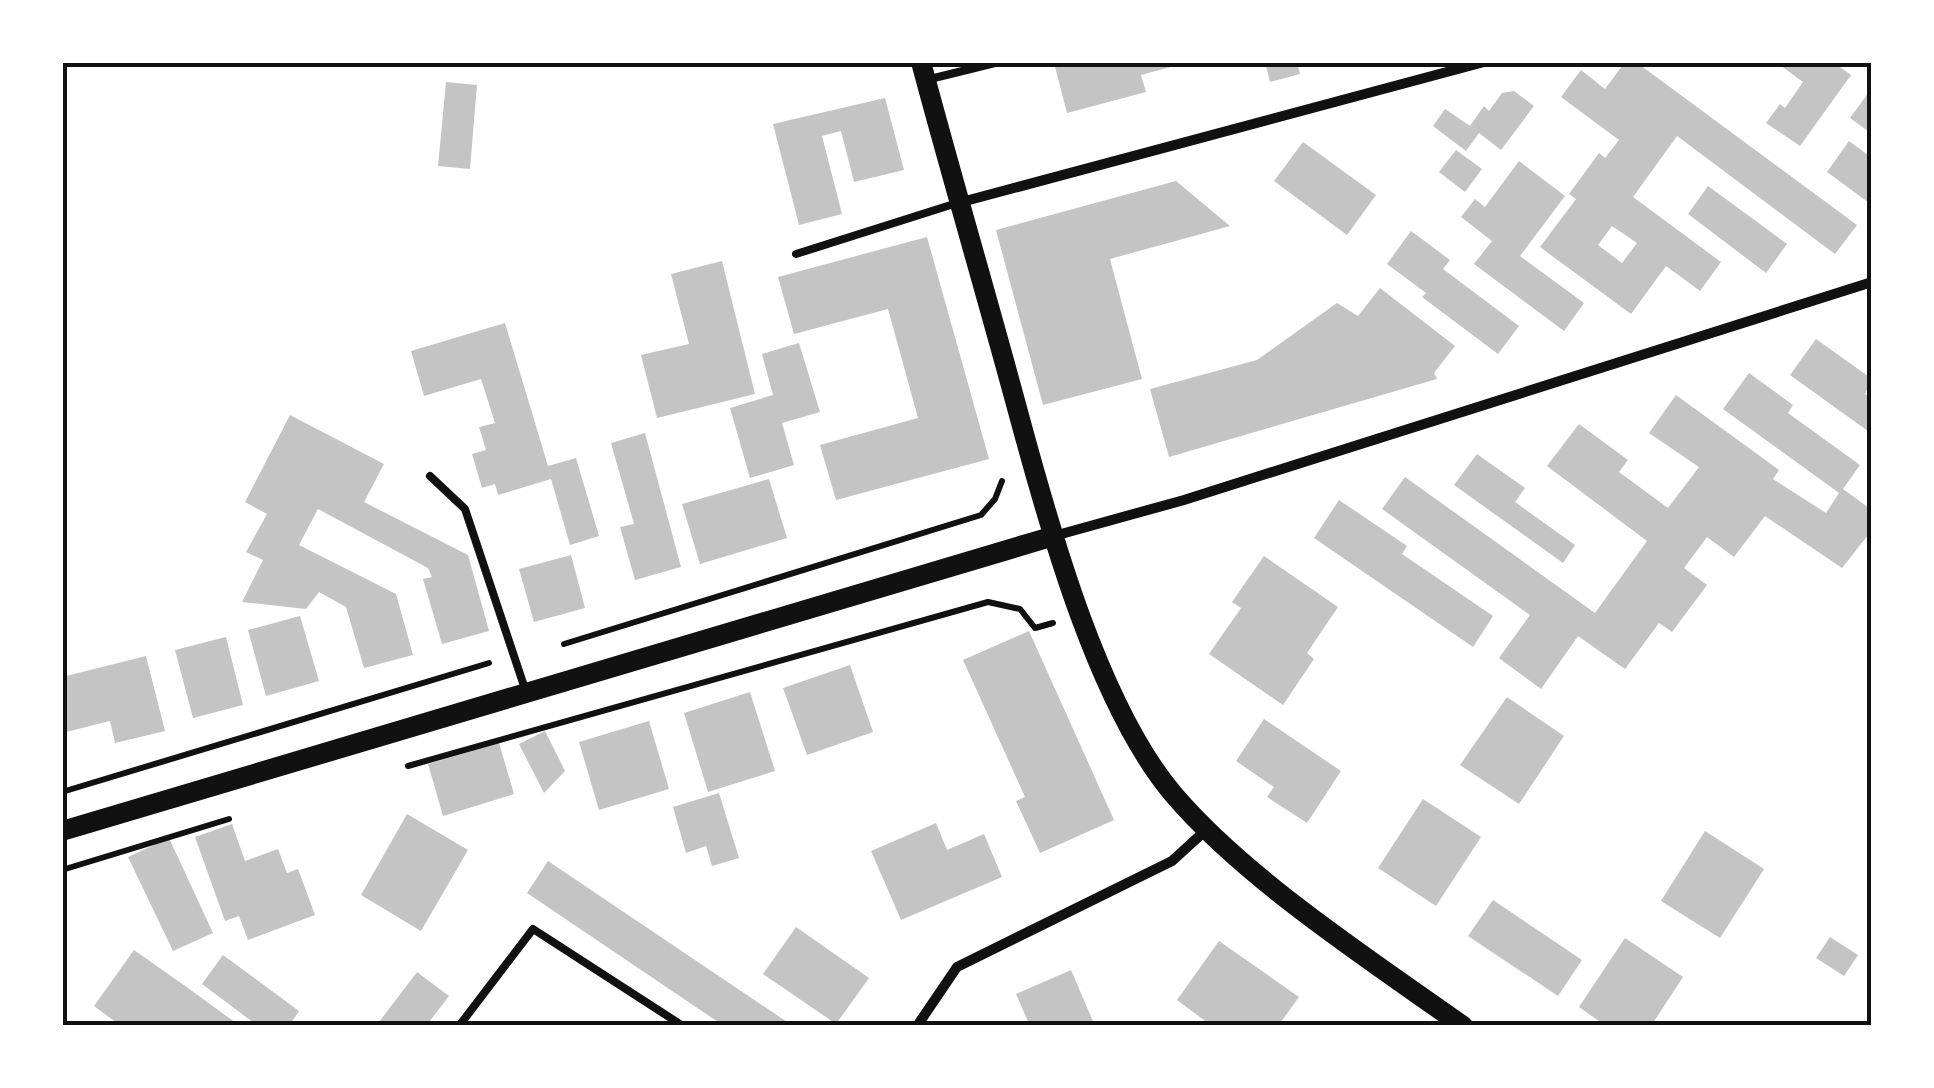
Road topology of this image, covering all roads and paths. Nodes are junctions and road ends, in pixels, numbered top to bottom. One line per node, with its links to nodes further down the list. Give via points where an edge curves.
1 (999, 62): 3 (lane)
2 (1484, 62): 4 (street)
3 (923, 71): 4 (main road)
4 (956, 204): 5 (lane); 7 (main road)
5 (796, 254)
6 (1872, 282): 9 (street)
7 (1028, 451): 9 (main road); 11 (path, via 1001,458 1002,483 980,516)
8 (430, 476): 11 (lane, via 465,509)
9 (1054, 536): 10 (main road); 12 (main road)
10 (1081, 614): 13 (path, via 1036,628 1020,609 988,602); 16 (main road, via 1149,760)
11 (514, 655): 12 (lane); 14 (path)
12 (526, 693): 17 (main road)
13 (396, 769)
14 (62, 792)
15 (232, 818): 18 (path)
16 (1207, 829): 21 (street, via 1172,861 957,967); 22 (main road)
17 (62, 830)
18 (62, 870)
19 (459, 1026): 20 (lane, via 533,929)
20 (683, 1026)
21 (917, 1026)
22 (1463, 1026)

